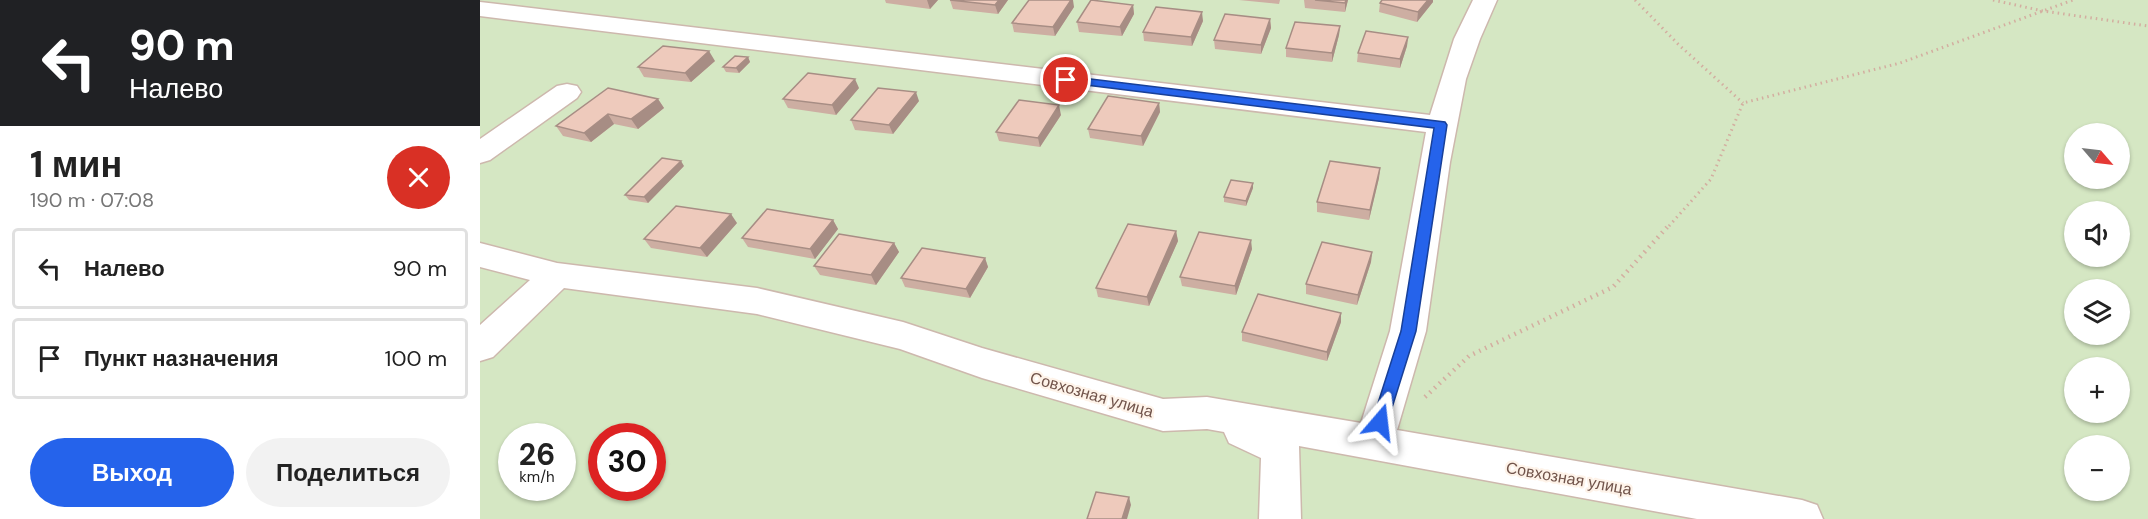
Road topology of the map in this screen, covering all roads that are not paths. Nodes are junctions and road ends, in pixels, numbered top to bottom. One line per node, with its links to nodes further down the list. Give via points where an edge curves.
1 (488, 0): 3 (street)
2 (1485, 0): 5 (street, via 1469,28)
3 (480, 7): 5 (street)
4 (567, 92): 6 (street)
5 (1441, 125): 11 (street, via 1408,331)
6 (480, 153)
7 (480, 255): 8 (street, Совхозная улица)
8 (557, 275): 9 (street); 10 (street, Совхозная улица, via 757,301 903,336 1163,415)
9 (481, 346)
10 (1207, 413): 11 (street, Совхозная улица); 12 (street, via 1281,449)
11 (1373, 444): 13 (street, Совхозная улица)
12 (1280, 519)
13 (1802, 519)

